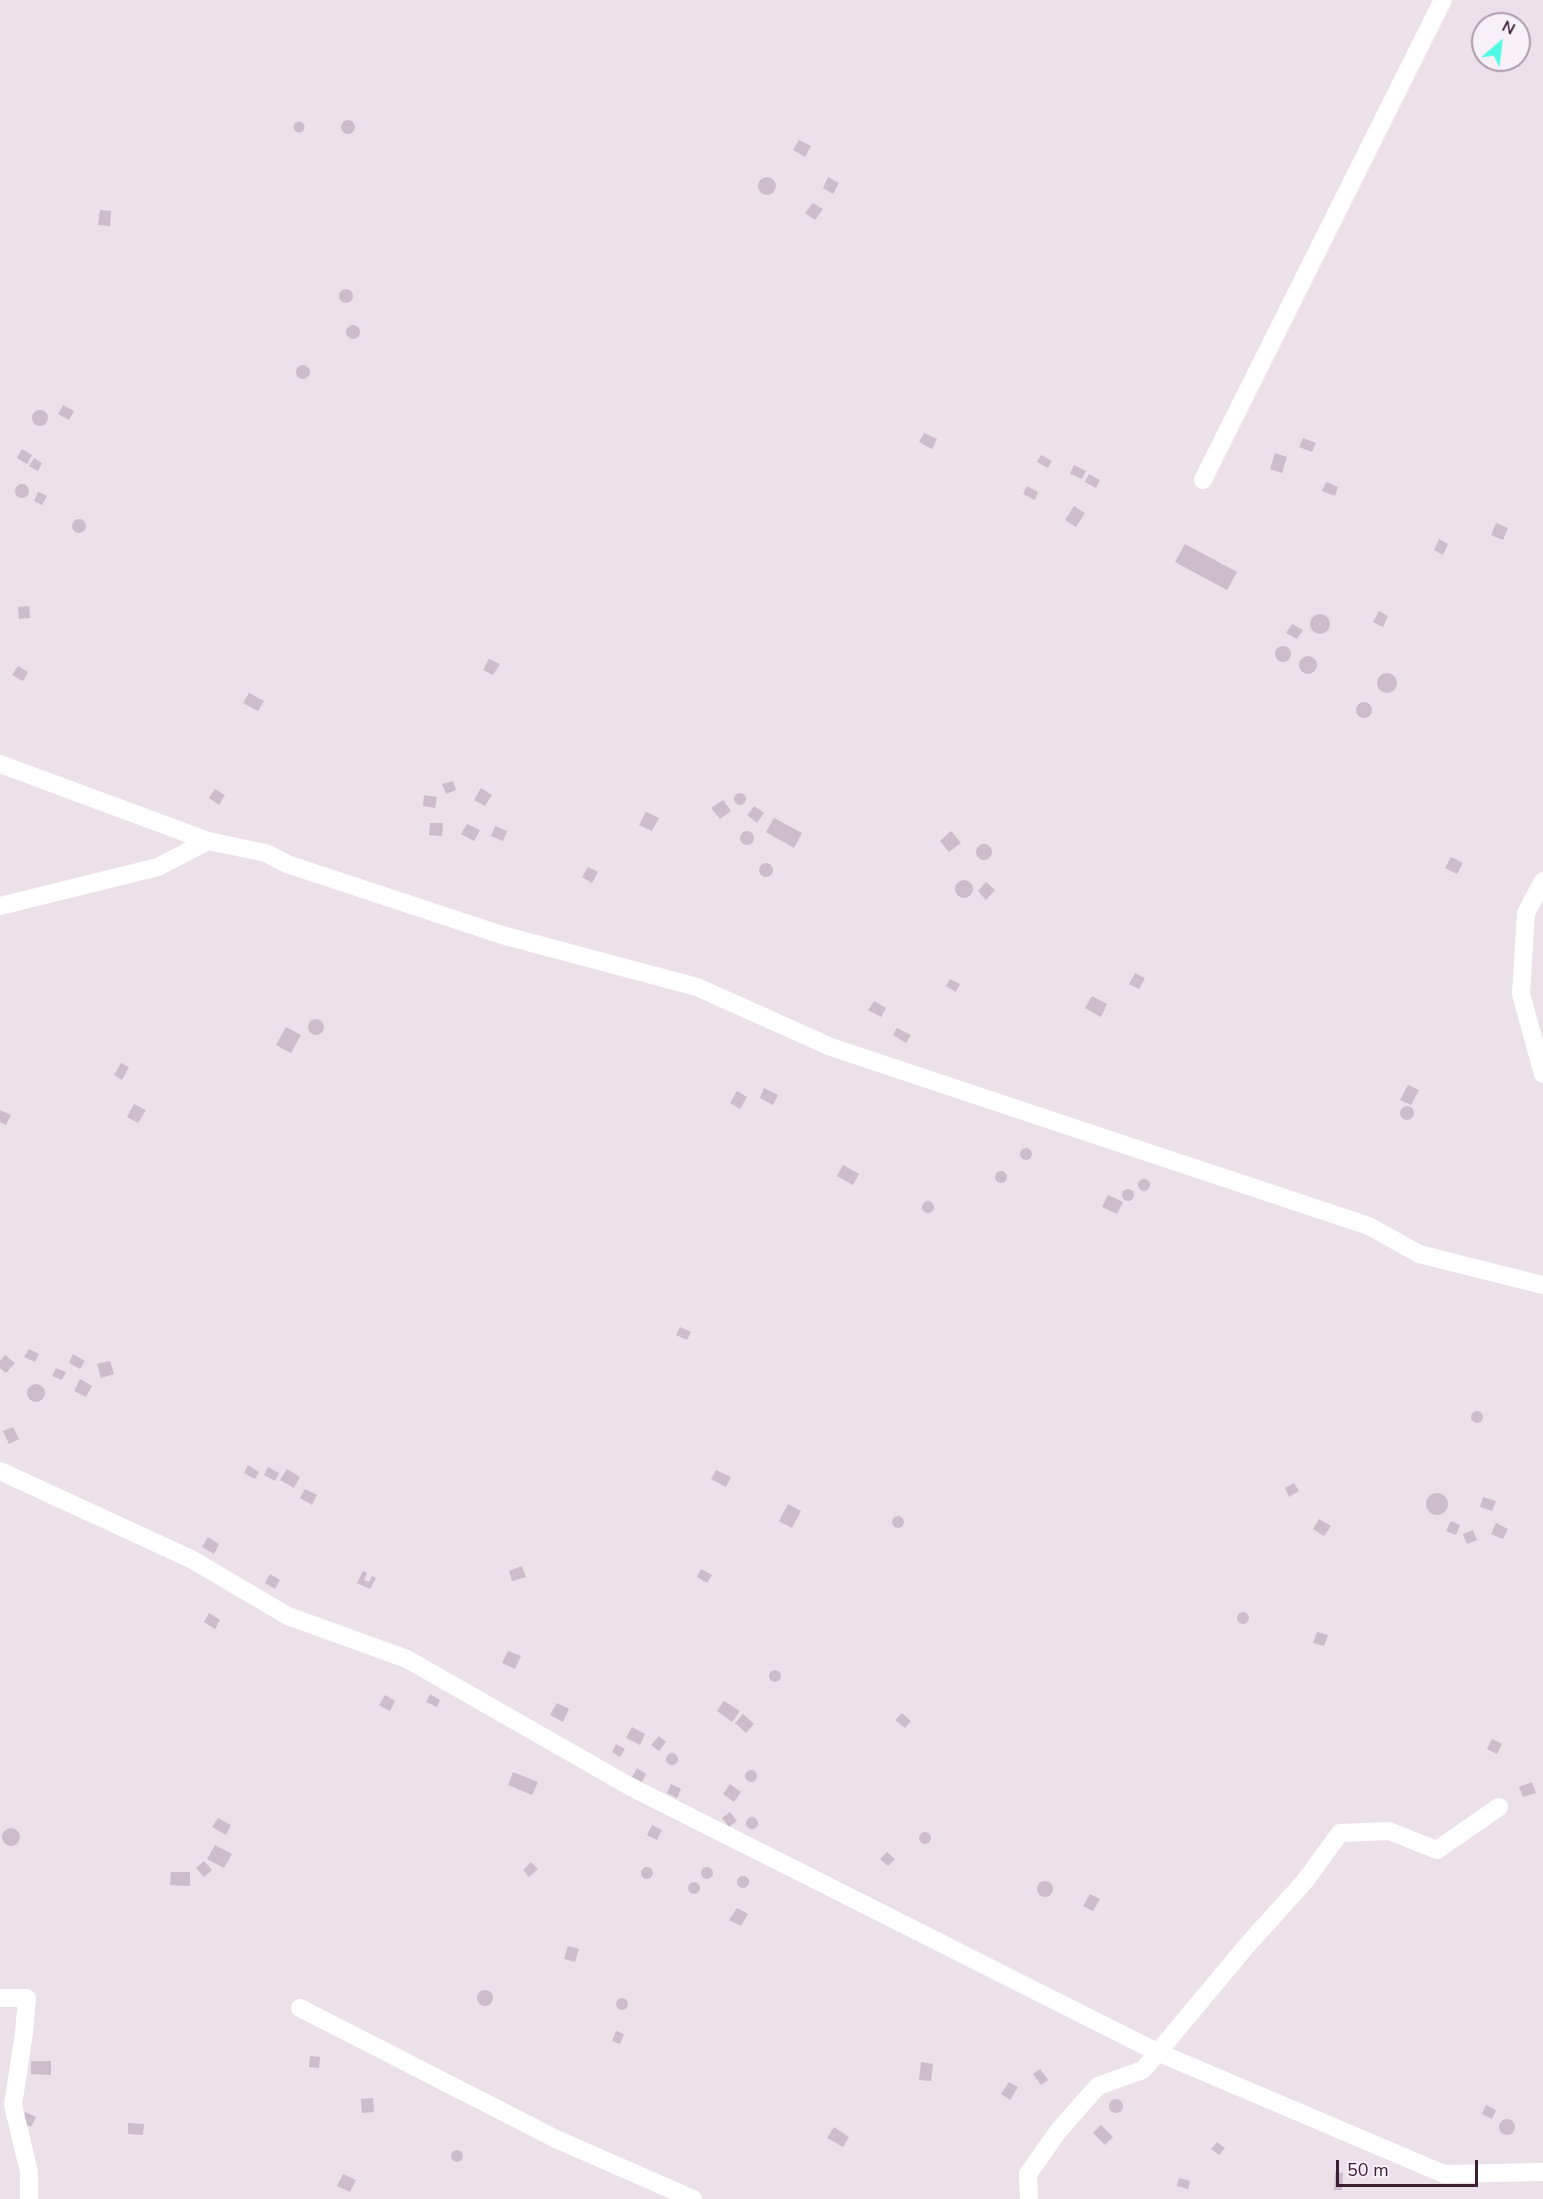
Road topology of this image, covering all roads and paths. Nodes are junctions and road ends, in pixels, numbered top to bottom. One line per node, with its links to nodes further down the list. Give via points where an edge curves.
1 (1443, 0): 2 (street)
2 (1203, 480)
3 (0, 764): 4 (street)
4 (208, 842): 6 (street, via 158,867); 8 (street, via 266,853 286,864 502,935 697,987 831,1047 1369,1226 1419,1254)
5 (1543, 881): 7 (street, via 1526,913 1521,994)
6 (0, 906)
7 (1543, 1074)
8 (1543, 1285)
9 (0, 1471): 13 (street, via 191,1559 288,1616 407,1659 631,1787)
10 (1499, 1807): 13 (street, via 1437,1850 1389,1831 1340,1833 1305,1881)
11 (0, 1998): 15 (street, via 27,1998 12,2105 29,2172)
12 (300, 2008): 16 (street, via 556,2139)
13 (1157, 2052): 14 (street, via 1444,2174); 17 (street, via 1143,2070 1098,2086 1059,2130 1028,2174)
14 (1543, 2172)
15 (28, 2199)
16 (693, 2199)
17 (1029, 2199)

